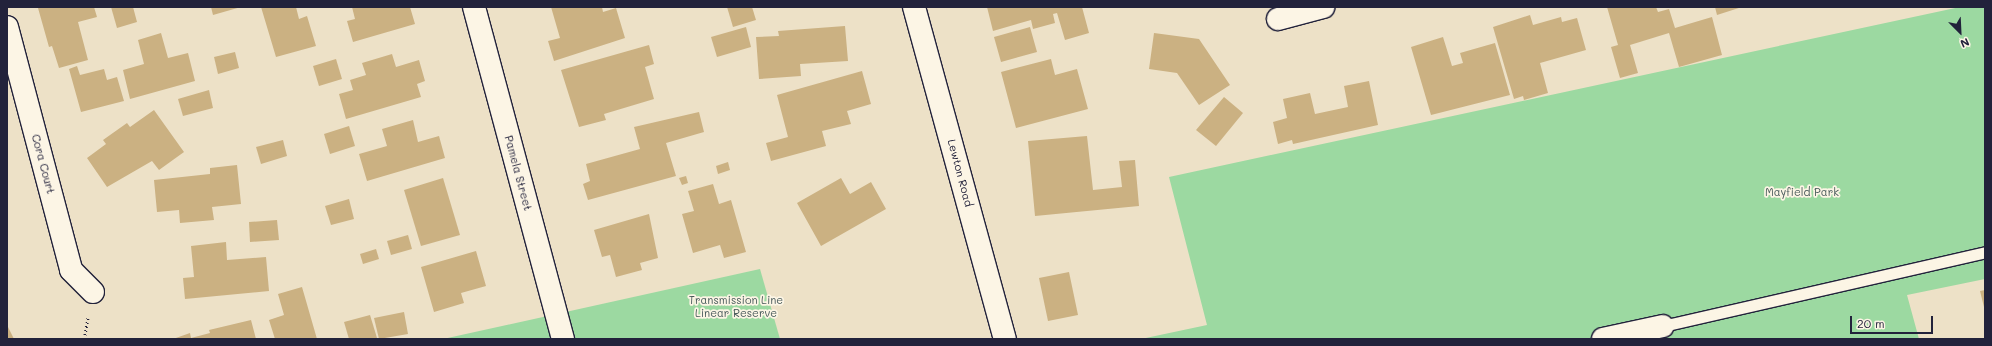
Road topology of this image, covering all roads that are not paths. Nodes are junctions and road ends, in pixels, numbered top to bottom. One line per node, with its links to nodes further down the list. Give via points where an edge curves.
1 (474, 7): 9 (street, Pamela Street)
2 (914, 7): 10 (street, Lewton Road)
3 (1323, 7): 4 (street)
4 (1278, 19)
5 (7, 27): 7 (street, Cora Court, via 71,270)
6 (1985, 252): 8 (lane)
7 (93, 292)
8 (1663, 326): 11 (street)
9 (563, 339)
10 (1005, 339)
11 (1603, 339)

